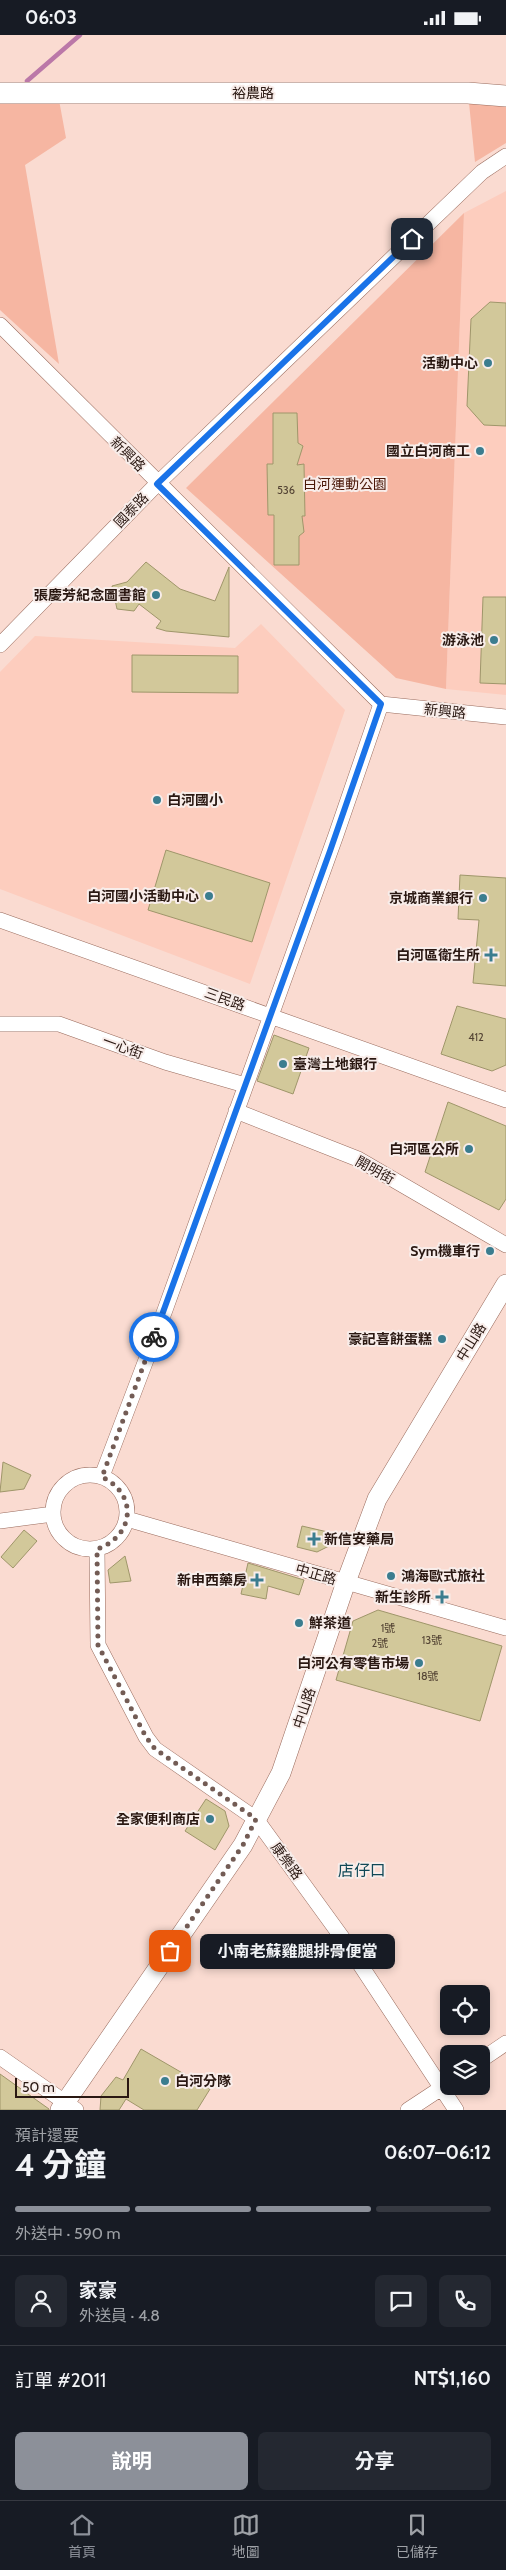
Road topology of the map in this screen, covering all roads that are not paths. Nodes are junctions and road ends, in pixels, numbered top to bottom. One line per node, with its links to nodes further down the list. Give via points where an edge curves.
1 (0, 93): 2 (main road, 裕農路, via 468,93)
2 (506, 96)
3 (506, 156): 5 (street, 國泰路, via 482,172)
4 (0, 325): 5 (street, 新興路)
5 (157, 484): 6 (street, 國泰路); 7 (street, 新興路)
6 (0, 645)
7 (381, 704): 8 (street, 新興路); 10 (street)
8 (506, 717)
9 (0, 920): 10 (street, 三民路)
10 (270, 1016): 12 (street); 13 (street, 三民路)
11 (0, 1024): 12 (street, 一心街, via 59,1024 165,1062)
12 (244, 1085): 14 (street)
13 (506, 1101)
14 (236, 1111): 15 (street, 開明街, via 358,1159); 17 (street)
15 (506, 1245)
16 (506, 1285): 22 (street, 中山路, via 377,1499)
17 (102, 1477): 18 (street, via 79,1476 69,1481 56,1495); 19 (street, via 119,1489 127,1508)
18 (53, 1514): 20 (street); 21 (street, via 54,1524 67,1541 76,1547)
19 (127, 1519): 21 (street, via 116,1539); 22 (street, 中正路)
20 (0, 1521)
21 (97, 1549): 24 (street, 康樂路, via 98,1645 146,1737 155,1749)
22 (346, 1582): 23 (street, 中正路); 24 (street, 中山路, via 282,1773)
23 (506, 1628)
24 (256, 1819): 28 (street, 康樂路); 31 (street, 中山路, via 243,1845)
25 (506, 2043): 26 (street)
26 (490, 2054)
27 (0, 2057): 31 (street)
28 (440, 2078)
29 (440, 2088): 32 (street)
30 (449, 2095): 33 (street, 康樂路)
31 (67, 2108)
32 (408, 2110)
33 (456, 2110)

